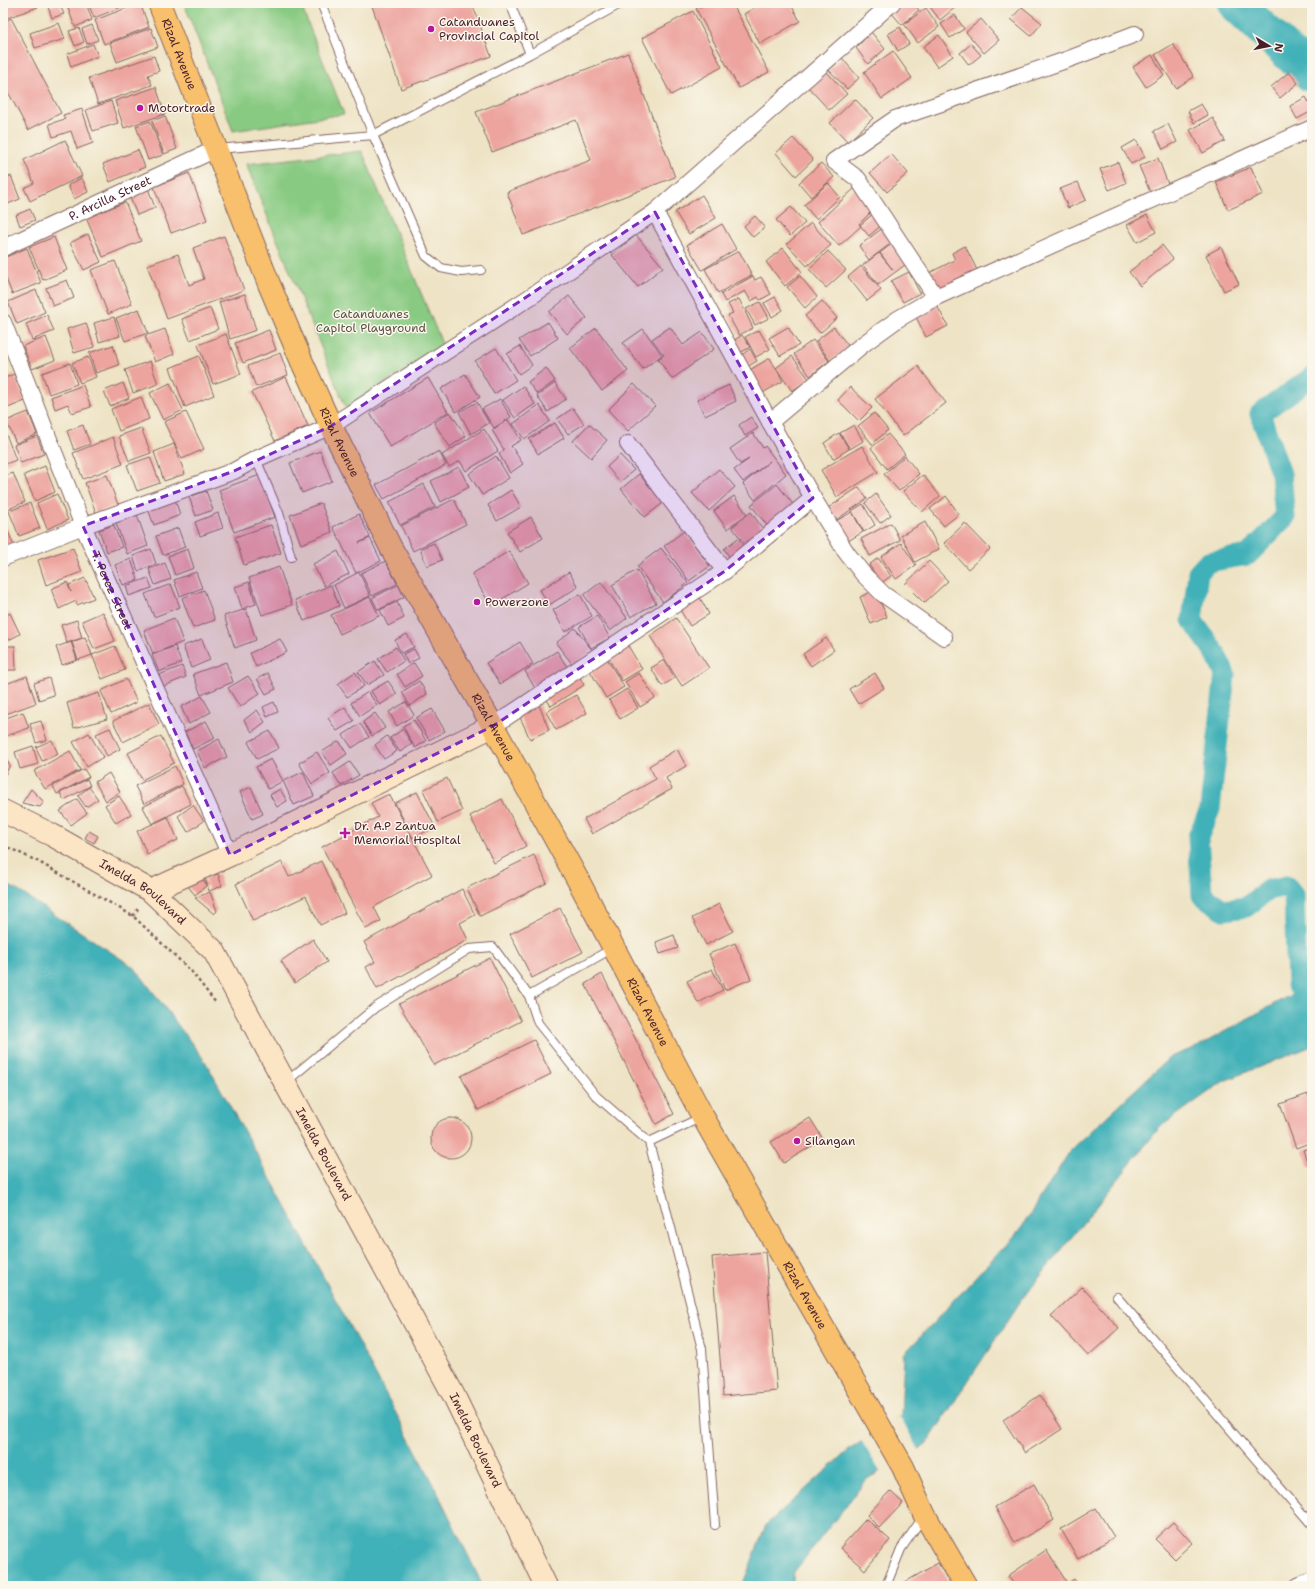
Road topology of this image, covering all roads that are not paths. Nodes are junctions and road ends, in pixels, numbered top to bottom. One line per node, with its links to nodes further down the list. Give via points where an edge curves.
1 (159, 3): 10 (main road, Rizal Avenue)
2 (321, 3): 9 (lane)
3 (510, 3): 7 (lane)
4 (622, 3): 7 (lane)
5 (892, 3): 11 (street)
6 (1135, 34): 14 (street, via 895,118 834,161 858,180)
7 (530, 54): 9 (lane)
8 (1312, 128): 14 (street)
9 (373, 135): 10 (lane); 13 (lane, via 426,256 441,268 461,272)
10 (216, 149): 12 (street, P. Arcilla Street); 17 (main road, Rizal Avenue, via 281,312)
11 (655, 212): 16 (street); 17 (street)
12 (3, 248)
13 (481, 270)
14 (936, 297): 16 (street, via 862,346)
15 (3, 322): 21 (street, T. Perez Street)
16 (770, 422): 20 (street)
17 (331, 426): 19 (street); 26 (main road, Rizal Avenue, via 392,548)
18 (628, 444): 24 (street)
19 (256, 459): 21 (street, via 234,470); 23 (lane, via 279,513)
20 (813, 498): 24 (street); 25 (street, via 846,552 863,574 882,594)
21 (83, 526): 22 (street); 28 (street, T. Perez Street)
22 (3, 558)
23 (291, 558)
24 (725, 571): 26 (street)
25 (944, 637)
26 (493, 726): 28 (main road); 30 (main road, Rizal Avenue)
27 (3, 811): 29 (main road, Imelda Boulevard, via 52,835)
28 (230, 855): 29 (main road)
29 (151, 891): 32 (main road, Imelda Boulevard, via 214,951)
30 (614, 948): 31 (lane); 33 (main road, Rizal Avenue)
31 (529, 996): 32 (lane, via 493,948 469,949 376,1007); 34 (lane, via 538,1023 596,1096)
32 (285, 1083): 40 (main road, Imelda Boulevard, via 453,1394)
33 (703, 1117): 34 (lane); 36 (main road, Rizal Avenue, via 903,1467)
34 (649, 1142): 37 (lane, via 702,1349)
35 (1117, 1297): 38 (lane)
36 (924, 1514): 41 (lane, via 901,1549); 42 (main road, Rizal Avenue)
37 (715, 1525)
38 (1312, 1525)
39 (1312, 1580): 43 (street)
40 (546, 1586)
41 (886, 1586)
42 (966, 1586)
43 (1298, 1586)

